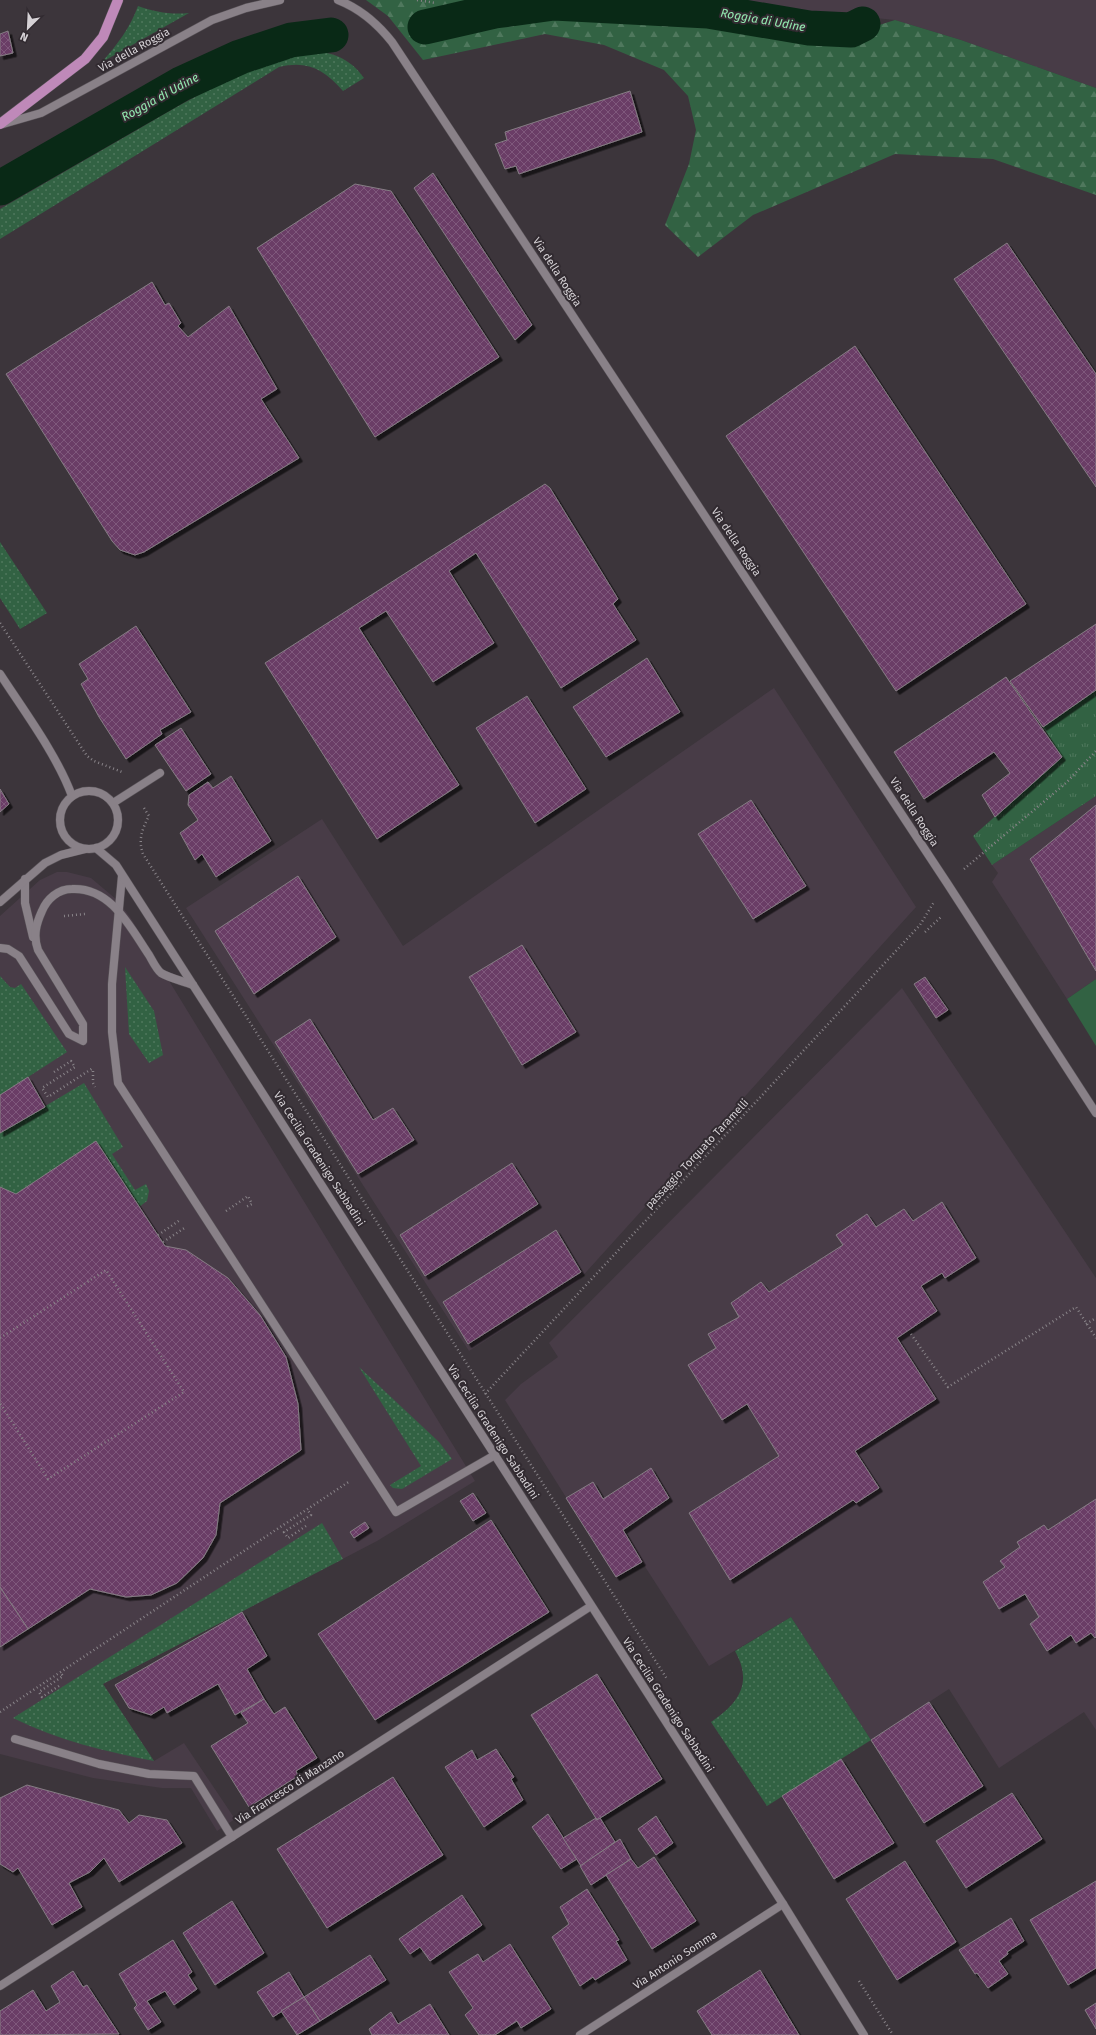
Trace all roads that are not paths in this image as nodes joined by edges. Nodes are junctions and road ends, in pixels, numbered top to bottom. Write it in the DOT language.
graph roads {
  1 [pos="118,0"];
  2 [pos="280,0"];
  3 [pos="338,0"];
  4 [pos="0,124"];
  5 [pos="0,674"];
  6 [pos="160,773"];
  7 [pos="72,796"];
  8 [pos="113,803"];
  9 [pos="96,848"];
  10 [pos="85,849"];
  11 [pos="122,876"];
  12 [pos="25,879"];
  13 [pos="0,902"];
  14 [pos="120,912"];
  15 [pos="35,941"];
  16 [pos="0,948"];
  17 [pos="193,985"];
  18 [pos="1096,1113"];
  19 [pos="495,1455"];
  20 [pos="592,1606"];
  21 [pos="15,1739"];
  22 [pos="232,1837"];
  23 [pos="782,1904"];
  24 [pos="0,1986"];
  25 [pos="580,2035"];
  26 [pos="864,2035"];
  1 -- 4 [label="main road"];
  2 -- 4 [label="street, Via della Roggia"];
  3 -- 18 [label="street, Via della Roggia"];
  5 -- 7 [label="street"];
  6 -- 8 [label="street"];
  7 -- 8 [label="street"];
  7 -- 10 [label="street"];
  8 -- 9 [label="street"];
  9 -- 10 [label="street"];
  9 -- 11 [label="street, Via Cecilia Gradenigo Sabbadini"];
  10 -- 12 [label="street"];
  11 -- 14 [label="street"];
  11 -- 17 [label="street, Via Cecilia Gradenigo Sabbadini"];
  12 -- 13 [label="street"];
  12 -- 15 [label="street"];
  14 -- 15 [label="street"];
  14 -- 17 [label="street"];
  14 -- 19 [label="street"];
  15 -- 16 [label="street"];
  17 -- 19 [label="street, Via Cecilia Gradenigo Sabbadini"];
  19 -- 20 [label="street, Via Cecilia Gradenigo Sabbadini"];
  20 -- 22 [label="street, Via Francesco di Manzano"];
  20 -- 23 [label="street, Via Cecilia Gradenigo Sabbadini"];
  21 -- 22 [label="street"];
  22 -- 24 [label="street, Via Francesco di Manzano"];
  23 -- 25 [label="street, Via Antonio Somma"];
  23 -- 26 [label="street, Via Cecilia Gradenigo Sabbadini"];
}
